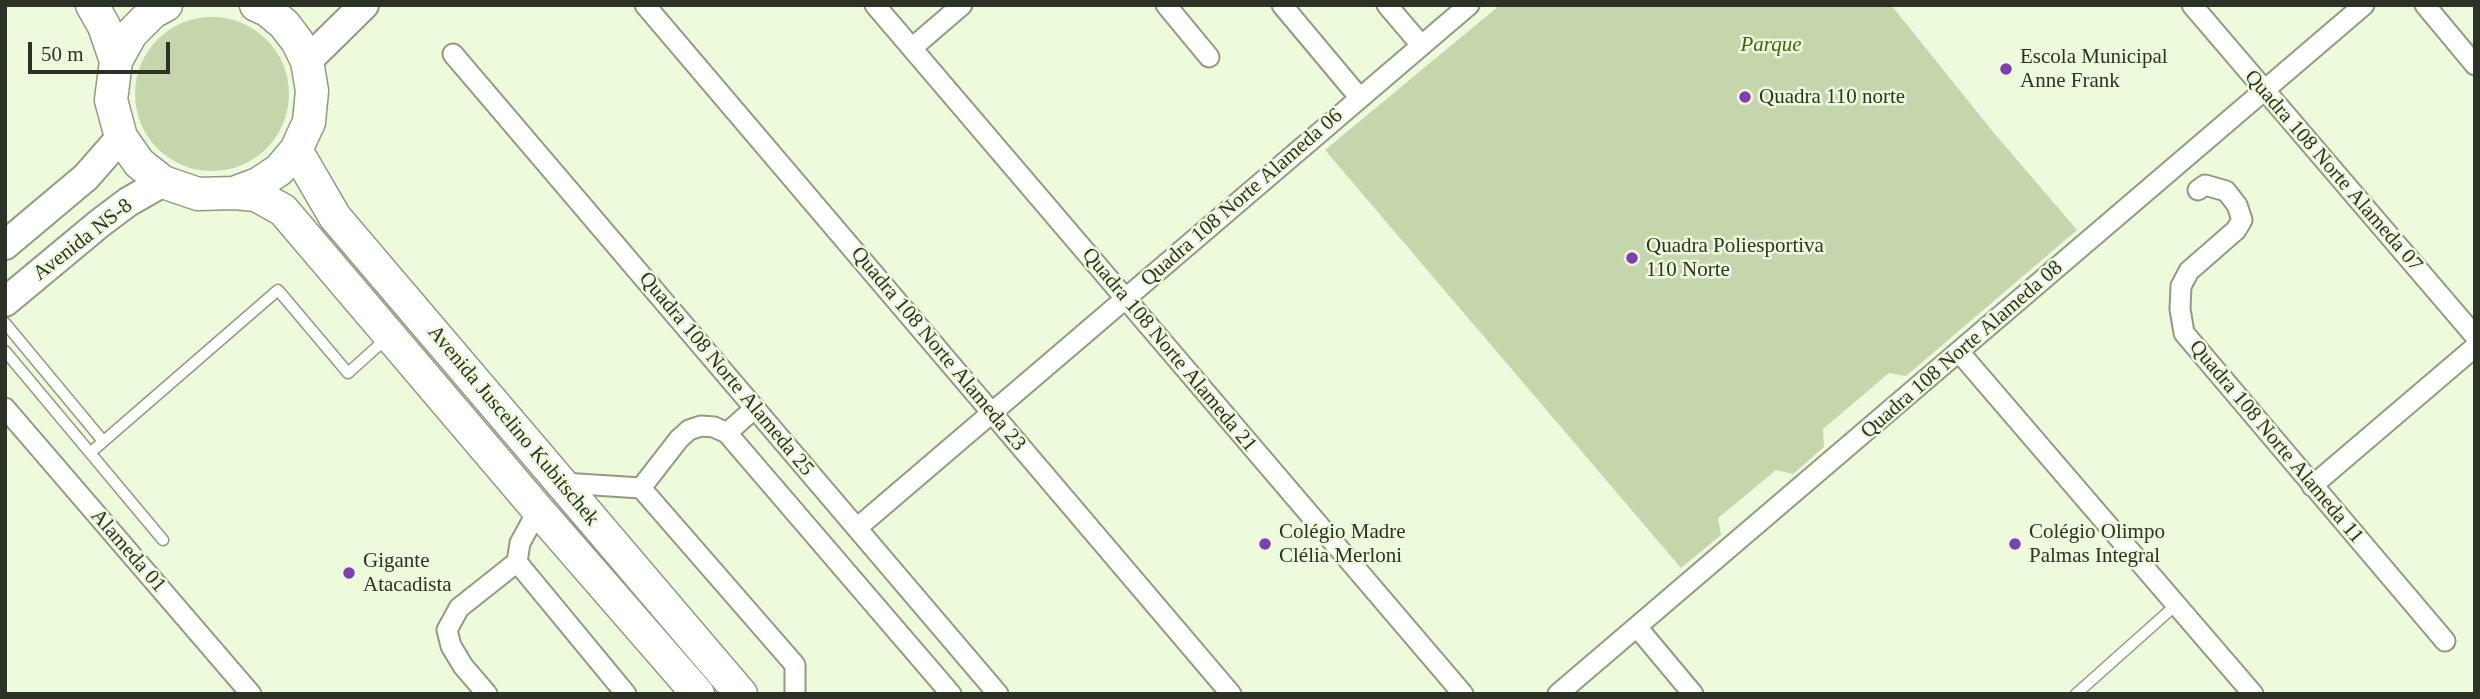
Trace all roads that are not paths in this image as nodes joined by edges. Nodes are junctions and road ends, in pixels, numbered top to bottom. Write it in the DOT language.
graph roads {
  1 [pos="92,5"];
  2 [pos="166,5"];
  3 [pos="364,5"];
  4 [pos="645,5"];
  5 [pos="875,5"];
  6 [pos="962,5"];
  7 [pos="1166,5"];
  8 [pos="1282,5"];
  9 [pos="1387,5"];
  10 [pos="1469,5"];
  11 [pos="2192,5"];
  12 [pos="2364,5"];
  13 [pos="2425,5"];
  14 [pos="266,7"];
  15 [pos="1421,45"];
  16 [pos="912,48"];
  17 [pos="453,54"];
  18 [pos="1209,57"];
  19 [pos="117,61"];
  20 [pos="307,61"];
  21 [pos="2475,65"];
  22 [pos="2264,90"];
  23 [pos="1359,97"];
  24 [pos="121,137"];
  25 [pos="296,150"];
  26 [pos="163,182"];
  27 [pos="2198,190"];
  28 [pos="234,193"];
  29 [pos="5,245"];
  30 [pos="1125,299"];
  31 [pos="5,302"];
  32 [pos="5,323"];
  33 [pos="390,335"];
  34 [pos="2475,336"];
  35 [pos="2475,347"];
  36 [pos="5,351"];
  37 [pos="1960,353"];
  38 [pos="5,408"];
  39 [pos="755,408"];
  40 [pos="992,412"];
  41 [pos="726,433"];
  42 [pos="103,441"];
  43 [pos="90,453"];
  44 [pos="563,484"];
  45 [pos="2312,486"];
  46 [pos="641,488"];
  47 [pos="538,510"];
  48 [pos="858,528"];
  49 [pos="163,540"];
  50 [pos="517,562"];
  51 [pos="2177,603"];
  52 [pos="1637,627"];
  53 [pos="2445,641"];
  54 [pos="251,694"];
  55 [pos="487,694"];
  56 [pos="626,694"];
  57 [pos="698,694"];
  58 [pos="741,694"];
  59 [pos="795,694"];
  60 [pos="951,694"];
  61 [pos="998,694"];
  62 [pos="1231,694"];
  63 [pos="1463,694"];
  64 [pos="1558,694"];
  65 [pos="1693,694"];
  66 [pos="2076,694"];
  67 [pos="2253,694"];
  1 -- 19 [label="main road"];
  2 -- 19 [label="main road"];
  3 -- 20 [label="street"];
  4 -- 40 [label="street, Quadra 108 Norte Alameda 23"];
  5 -- 16 [label="street, Quadra 108 Norte Alameda 21"];
  6 -- 16 [label="street"];
  7 -- 18 [label="street"];
  8 -- 23 [label="street"];
  9 -- 15 [label="street"];
  10 -- 15 [label="street, Quadra 108 Norte Alameda 06"];
  11 -- 22 [label="street, Quadra 108 Norte Alameda 07"];
  12 -- 22 [label="street, Quadra 108 Norte Alameda 08"];
  13 -- 21 [label="street"];
  14 -- 20 [label="main road"];
  15 -- 23 [label="street, Quadra 108 Norte Alameda 06"];
  16 -- 30 [label="street, Quadra 108 Norte Alameda 21"];
  17 -- 39 [label="street, Quadra 108 Norte Alameda 25"];
  19 -- 24 [label="main road"];
  20 -- 25 [label="main road"];
  22 -- 34 [label="street, Quadra 108 Norte Alameda 07"];
  22 -- 37 [label="street, Quadra 108 Norte Alameda 08"];
  23 -- 30 [label="street, Quadra 108 Norte Alameda 06"];
  24 -- 26 [label="main road"];
  24 -- 29 [label="street, Avenida NS-8"];
  25 -- 28 [label="main road"];
  25 -- 44 [label="main road, Avenida Juscelino Kubitschek"];
  26 -- 28 [label="main road"];
  26 -- 31 [label="street, Avenida NS-8"];
  27 -- 45 [label="street, Quadra 108 Norte Alameda 11"];
  28 -- 33 [label="main road, Avenida Juscelino Kubitschek"];
  30 -- 40 [label="street, Quadra 108 Norte Alameda 06"];
  30 -- 63 [label="street, Quadra 108 Norte Alameda 21"];
  32 -- 42 [label="lane"];
  33 -- 42 [label="lane"];
  33 -- 47 [label="main road, Avenida Juscelino Kubitschek"];
  35 -- 45 [label="street"];
  36 -- 43 [label="lane"];
  37 -- 51 [label="street"];
  37 -- 52 [label="street, Quadra 108 Norte Alameda 08"];
  38 -- 54 [label="street, Alameda 01"];
  39 -- 41 [label="street"];
  39 -- 48 [label="street, Quadra 108 Norte Alameda 25"];
  40 -- 48 [label="street, Quadra 108 Norte Alameda 06"];
  40 -- 62 [label="street, Quadra 108 Norte Alameda 23"];
  41 -- 46 [label="street"];
  41 -- 60 [label="street"];
  42 -- 43 [label="lane"];
  43 -- 49 [label="lane"];
  44 -- 46 [label="street"];
  44 -- 58 [label="main road, Avenida Juscelino Kubitschek"];
  45 -- 53 [label="street, Quadra 108 Norte Alameda 11"];
  46 -- 59 [label="street"];
  47 -- 50 [label="street"];
  47 -- 57 [label="main road, Avenida Juscelino Kubitschek"];
  48 -- 61 [label="street, Quadra 108 Norte Alameda 25"];
  50 -- 55 [label="street"];
  50 -- 56 [label="street"];
  51 -- 66 [label="lane"];
  51 -- 67 [label="street"];
  52 -- 64 [label="street, Quadra 108 Norte Alameda 08"];
  52 -- 65 [label="street"];
}
